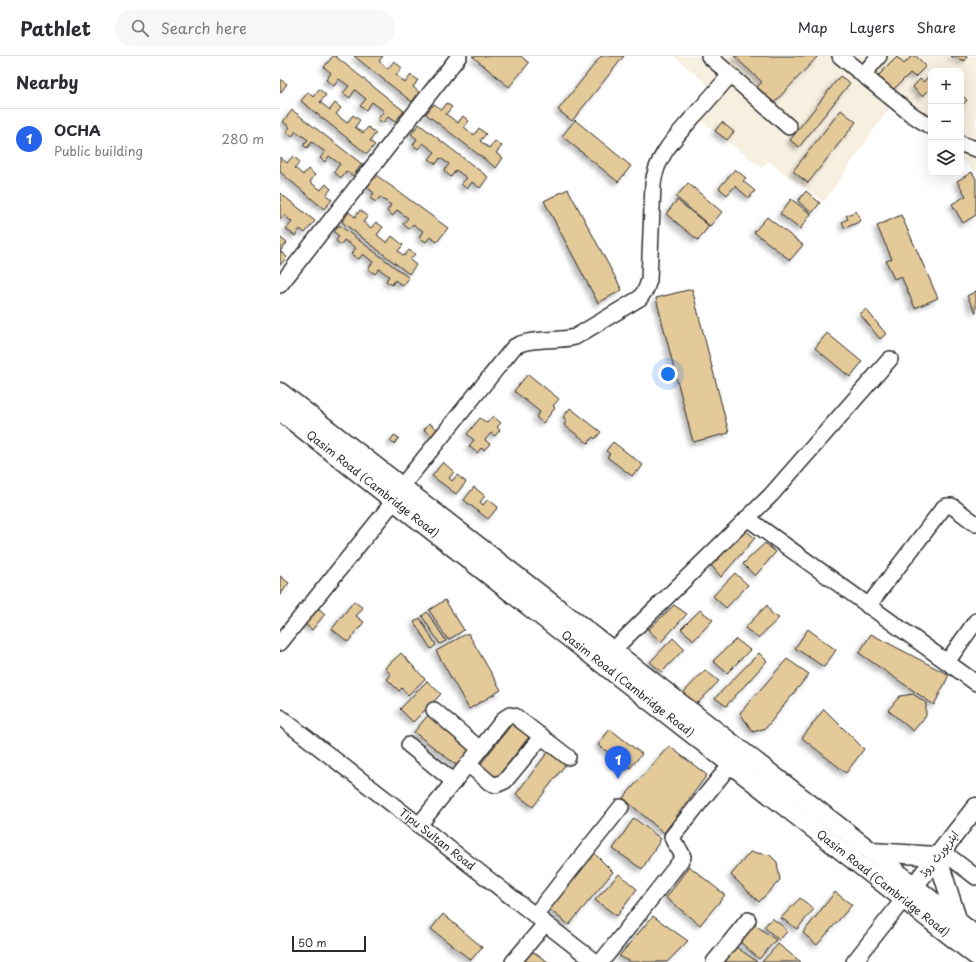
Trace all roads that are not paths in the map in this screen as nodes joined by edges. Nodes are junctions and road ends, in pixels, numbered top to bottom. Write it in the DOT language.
graph roads {
  1 [pos="459,56"];
  2 [pos="709,56"];
  3 [pos="840,56"];
  4 [pos="879,56"];
  5 [pos="730,75"];
  6 [pos="863,75"];
  7 [pos="928,125"];
  8 [pos="789,127"];
  9 [pos="964,145"];
  10 [pos="976,149"];
  11 [pos="280,285"];
  12 [pos="890,359"];
  13 [pos="280,392"];
  14 [pos="280,411"];
  15 [pos="397,494"];
  16 [pos="747,518"];
  17 [pos="976,524"];
  18 [pos="868,606"];
  19 [pos="976,621"];
  20 [pos="280,643"];
  21 [pos="612,651"];
  22 [pos="947,662"];
  23 [pos="976,683"];
  24 [pos="434,710"];
  25 [pos="280,717"];
  26 [pos="542,736"];
  27 [pos="409,745"];
  28 [pos="480,749"];
  29 [pos="568,757"];
  30 [pos="468,764"];
  31 [pos="730,765"];
  32 [pos="454,782"];
  33 [pos="621,807"];
  34 [pos="976,807"];
  35 [pos="419,825"];
  36 [pos="872,852"];
  37 [pos="939,853"];
  38 [pos="976,877"];
  39 [pos="914,886"];
  40 [pos="902,900"];
  41 [pos="540,919"];
  42 [pos="748,920"];
  43 [pos="958,922"];
  44 [pos="976,936"];
  45 [pos="976,956"];
  46 [pos="513,962"];
  47 [pos="595,962"];
  48 [pos="601,962"];
  49 [pos="714,962"];
  50 [pos="854,962"];
  1 -- 11 [label="street"];
  2 -- 5 [label="street"];
  3 -- 6 [label="street"];
  4 -- 6 [label="street"];
  5 -- 8 [label="street"];
  5 -- 15 [label="street"];
  6 -- 7 [label="street"];
  9 -- 10 [label="street"];
  12 -- 16 [label="street"];
  13 -- 15 [label="main road, Qasim Road (Cambridge Road)"];
  14 -- 15 [label="main road, Qasim Road (Cambridge Road)"];
  15 -- 20 [label="street"];
  15 -- 21 [label="main road, Qasim Road (Cambridge Road)"];
  15 -- 31 [label="main road, Qasim Road (Cambridge Road)"];
  16 -- 18 [label="street"];
  16 -- 21 [label="street"];
  17 -- 18 [label="street"];
  18 -- 22 [label="street"];
  19 -- 22 [label="street"];
  21 -- 36 [label="main road, Qasim Road (Cambridge Road)"];
  22 -- 23 [label="street"];
  24 -- 28 [label="street"];
  25 -- 35 [label="street, Tipu Sultan Road"];
  26 -- 28 [label="street"];
  26 -- 29 [label="street"];
  26 -- 30 [label="street"];
  27 -- 32 [label="street"];
  28 -- 30 [label="street"];
  30 -- 32 [label="street"];
  31 -- 40 [label="main road, Qasim Road (Cambridge Road)"];
  31 -- 48 [label="street"];
  32 -- 35 [label="street"];
  33 -- 41 [label="street"];
  34 -- 37 [label="main road, ایئرپورٹ روڈ"];
  35 -- 41 [label="street, Tipu Sultan Road"];
  36 -- 37 [label="main road"];
  36 -- 39 [label="main road, Qasim Road (Cambridge Road)"];
  37 -- 38 [label="street"];
  37 -- 39 [label="main road, ایئرپورٹ روڈ"];
  37 -- 43 [label="main road"];
  39 -- 40 [label="main road, ایئرپورٹ روڈ"];
  39 -- 43 [label="main road, Qasim Road (Cambridge Road)"];
  40 -- 45 [label="main road, Qasim Road (Cambridge Road)"];
  40 -- 50 [label="street"];
  41 -- 46 [label="street"];
  41 -- 47 [label="street, Tipu Sultan Road"];
  42 -- 49 [label="street"];
  43 -- 44 [label="main road, Qasim Road (Cambridge Road)"];
}
